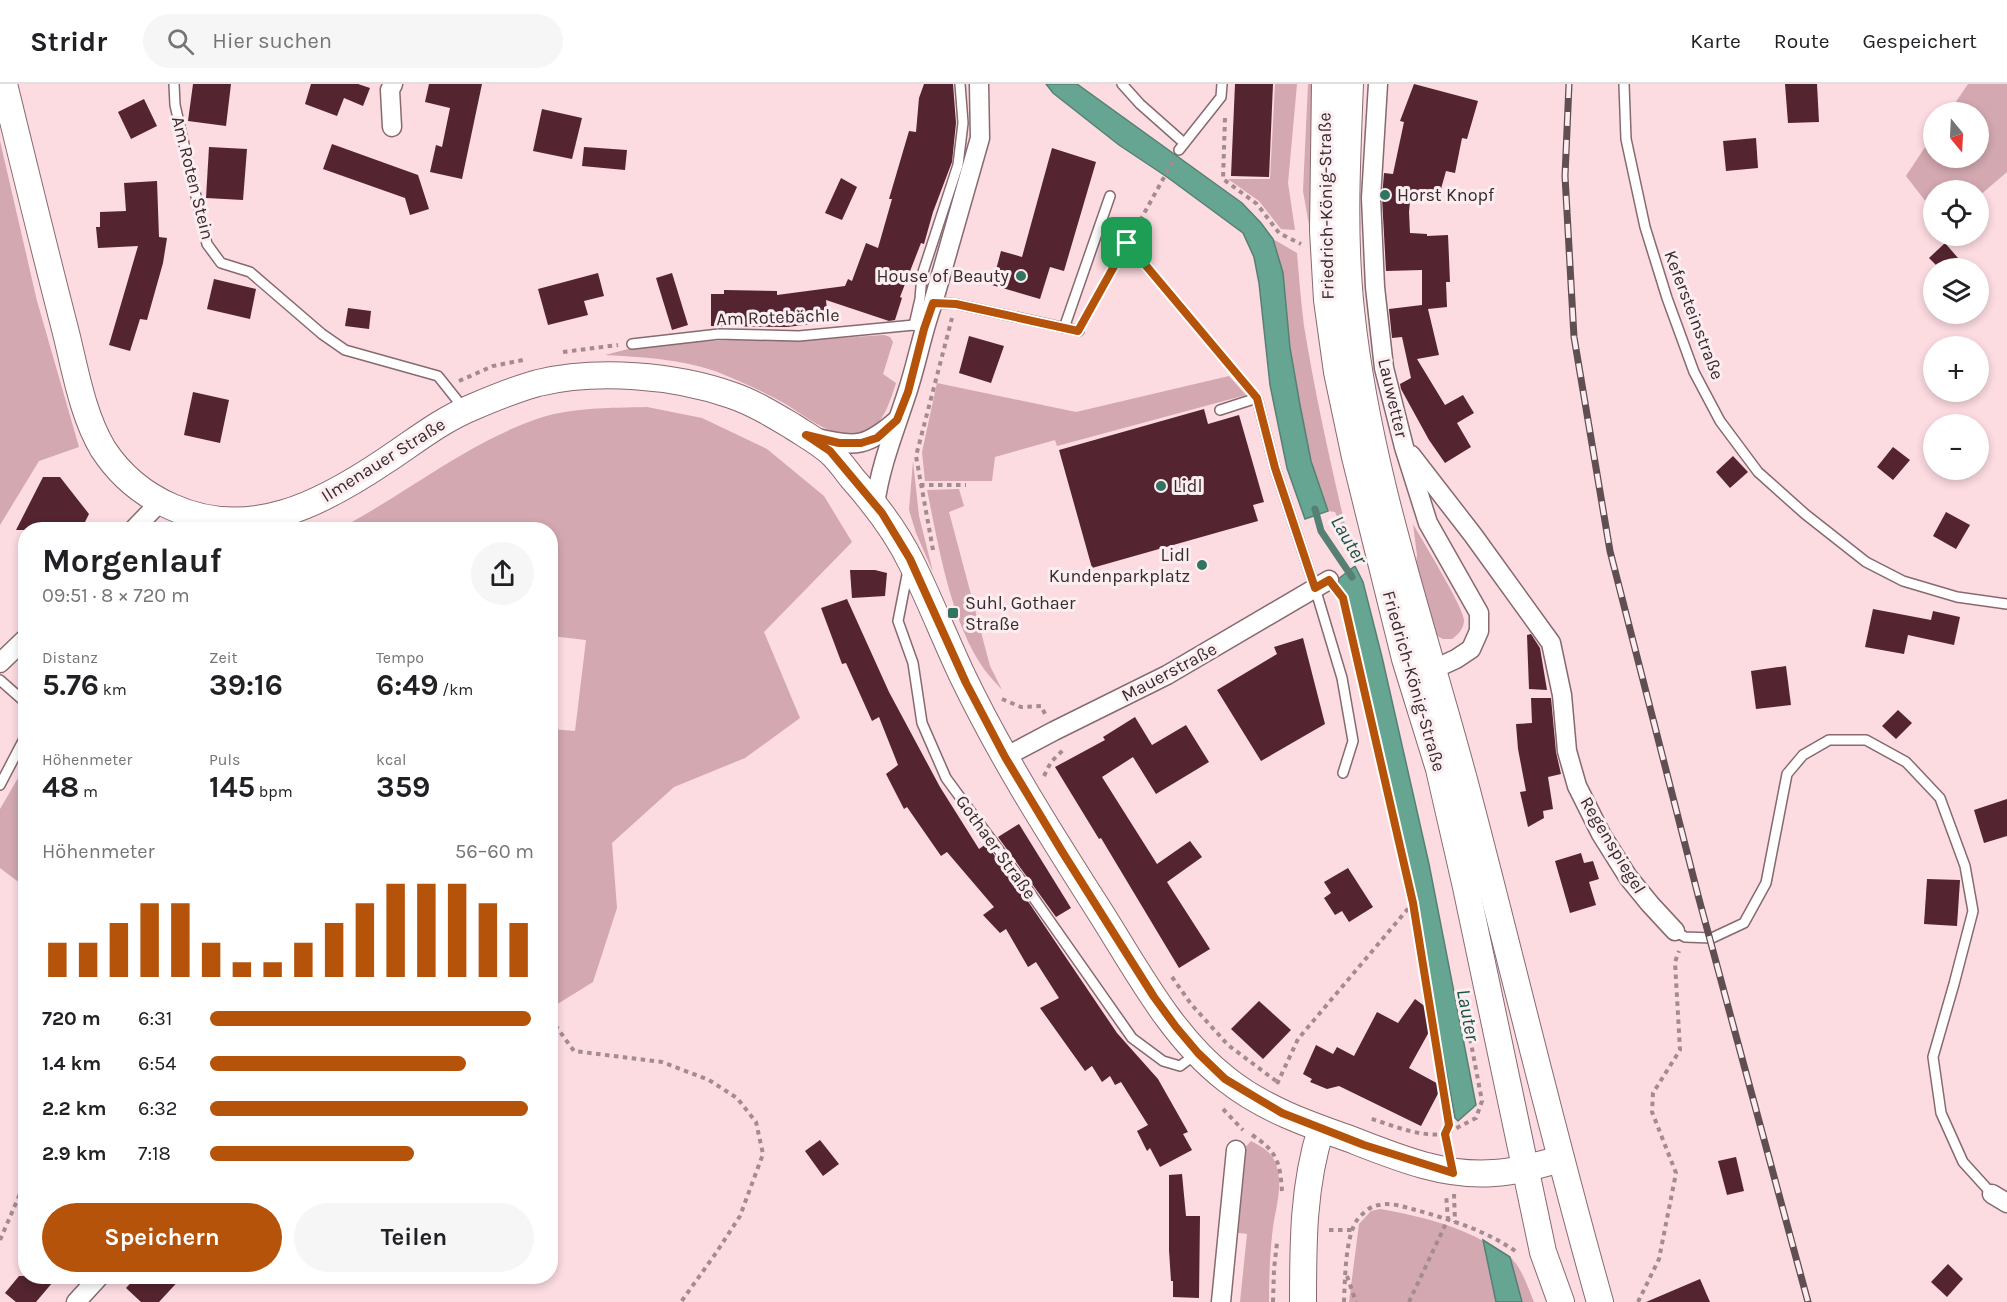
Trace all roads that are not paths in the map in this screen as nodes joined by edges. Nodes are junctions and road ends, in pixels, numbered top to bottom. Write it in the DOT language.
graph roads {
  1 [pos="4,84"];
  2 [pos="174,84"];
  3 [pos="393,84"];
  4 [pos="960,84"];
  5 [pos="979,84"];
  6 [pos="1122,84"];
  7 [pos="1222,84"];
  8 [pos="1325,84"];
  9 [pos="1350,84"];
  10 [pos="1378,84"];
  11 [pos="1624,84"];
  12 [pos="392,127"];
  13 [pos="1110,196"];
  14 [pos="935,297"];
  15 [pos="919,327"];
  16 [pos="1064,328"];
  17 [pos="1078,331"];
  18 [pos="632,344"];
  19 [pos="465,410"];
  20 [pos="1220,410"];
  21 [pos="897,420"];
  22 [pos="806,435"];
  23 [pos="1404,447"];
  24 [pos="160,502"];
  25 [pos="875,505"];
  26 [pos="141,522"];
  27 [pos="910,559"];
  28 [pos="1322,584"];
  29 [pos="2007,604"];
  30 [pos="18,646"];
  31 [pos="0,663"];
  32 [pos="1432,670"];
  33 [pos="0,680"];
  34 [pos="18,696"];
  35 [pos="18,750"];
  36 [pos="1005,757"];
  37 [pos="1343,772"];
  38 [pos="0,785"];
  39 [pos="1680,934"];
  40 [pos="1198,1053"];
  41 [pos="1321,1129"];
  42 [pos="1236,1150"];
  43 [pos="1561,1159"];
  44 [pos="1525,1169"];
  45 [pos="2000,1198"];
  46 [pos="93,1284"];
  47 [pos="76,1302"];
  48 [pos="1221,1302"];
  49 [pos="1303,1302"];
  50 [pos="1561,1302"];
  51 [pos="1600,1302"];
  1 -- 24 [label="main road, Ilmenauer Straße"];
  2 -- 19 [label="lane, Am Roten Stein"];
  3 -- 12 [label="street"];
  4 -- 15 [label="lane"];
  5 -- 14 [label="street"];
  6 -- 7 [label="lane"];
  8 -- 44 [label="main road, Friedrich-König-Straße"];
  9 -- 32 [label="main road, Friedrich-König-Straße"];
  10 -- 23 [label="street, Lauwetter"];
  11 -- 29 [label="lane, Kefersteinstraße"];
  13 -- 16 [label="lane"];
  14 -- 15 [label="street"];
  14 -- 16 [label="lane"];
  15 -- 18 [label="lane, Am Rotebächle"];
  15 -- 21 [label="street"];
  16 -- 17 [label="lane"];
  19 -- 22 [label="main road, Ilmenauer Straße"];
  19 -- 24 [label="main road, Ilmenauer Straße"];
  20 -- 28 [label="lane"];
  21 -- 22 [label="street"];
  21 -- 25 [label="street"];
  22 -- 25 [label="main road, Ilmenauer Straße"];
  23 -- 32 [label="street, Lauwetter"];
  23 -- 39 [label="street, Regenspiegel"];
  24 -- 26 [label="street"];
  25 -- 27 [label="main road"];
  27 -- 36 [label="main road"];
  27 -- 40 [label="lane, Gothaer Straße"];
  28 -- 36 [label="street, Mauerstraße"];
  28 -- 37 [label="lane"];
  30 -- 31 [label="street"];
  32 -- 43 [label="main road, Friedrich-König-Straße"];
  33 -- 34 [label="lane"];
  35 -- 38 [label="lane"];
  36 -- 40 [label="main road"];
  39 -- 45 [label="lane"];
  40 -- 41 [label="main road"];
  41 -- 44 [label="main road"];
  41 -- 49 [label="main road"];
  42 -- 48 [label="street"];
  43 -- 44 [label="main road"];
  43 -- 51 [label="main road"];
  44 -- 50 [label="main road"];
  46 -- 47 [label="street"];
}
